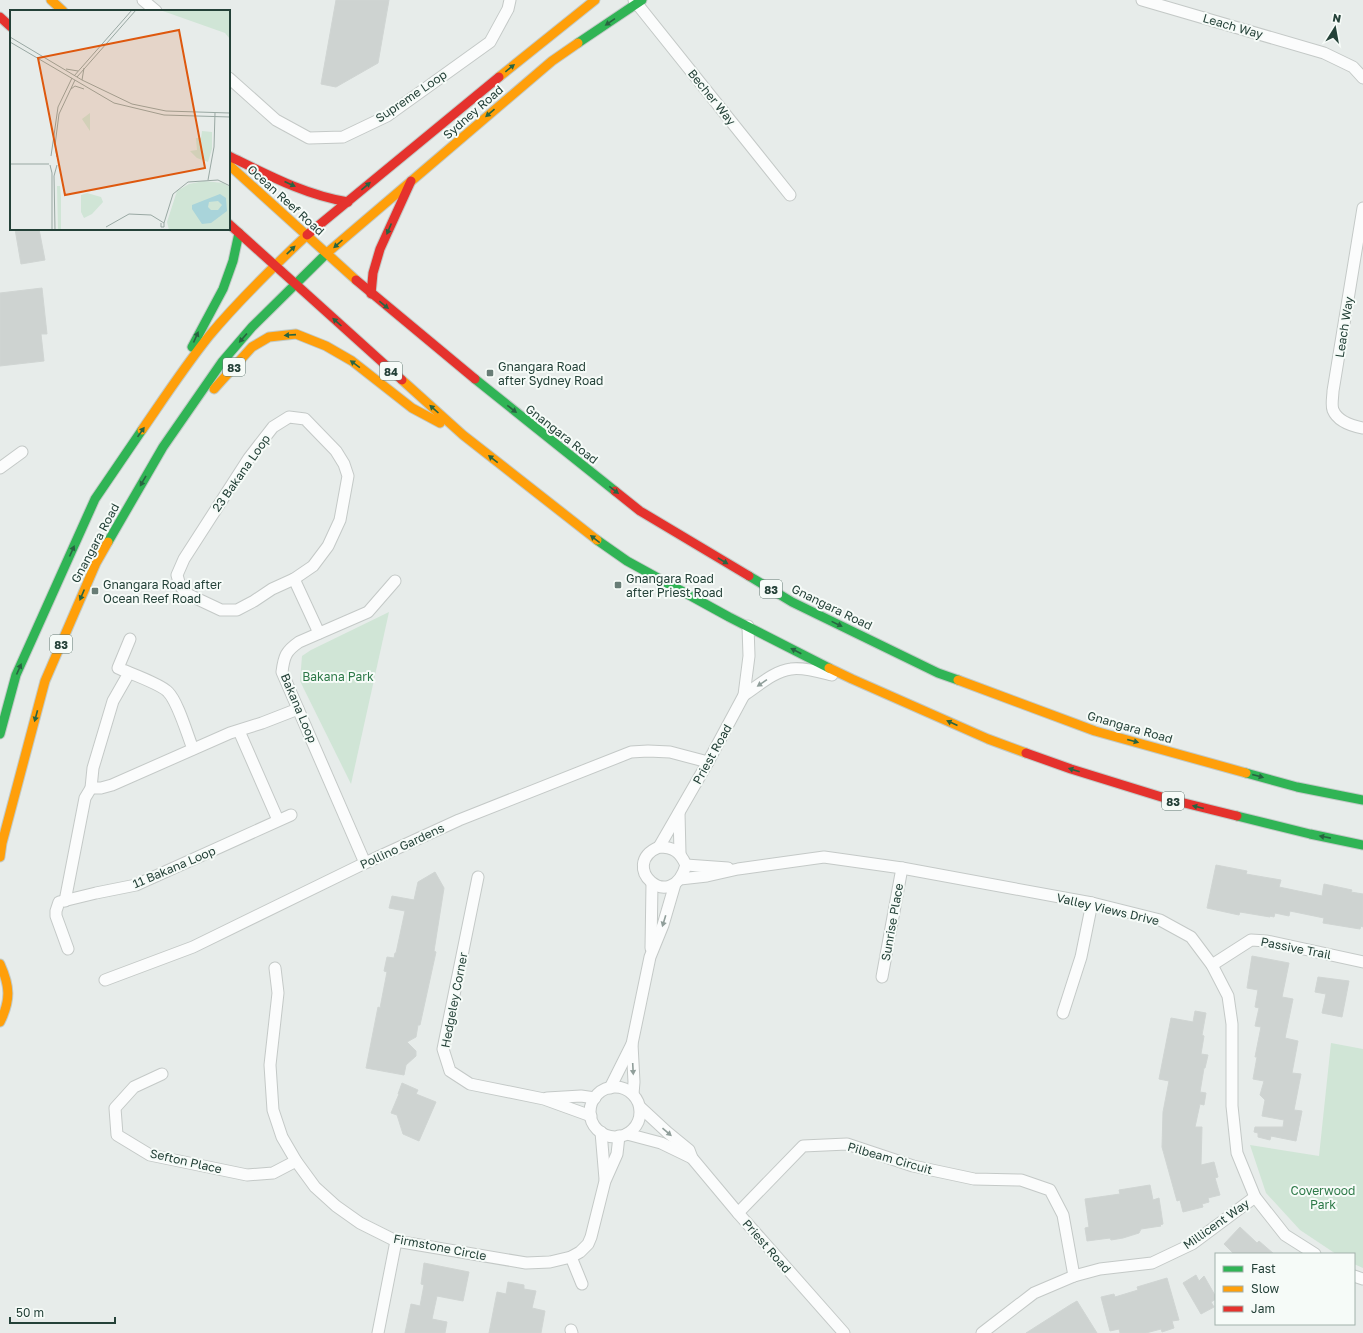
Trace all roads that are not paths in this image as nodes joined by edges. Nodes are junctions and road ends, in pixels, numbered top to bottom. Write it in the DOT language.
graph roads {
  1 [pos="51,0"];
  2 [pos="144,0"];
  3 [pos="510,0"];
  4 [pos="596,0"];
  5 [pos="1142,0"];
  6 [pos="638,1"];
  7 [pos="62,10"];
  8 [pos="155,10"];
  9 [pos="0,17"];
  10 [pos="10,26"];
  11 [pos="1363,78"];
  12 [pos="230,79"];
  13 [pos="230,156"];
  14 [pos="230,166"];
  15 [pos="411,181"];
  16 [pos="790,195"];
  17 [pos="348,202"];
  18 [pos="1363,208"];
  19 [pos="230,225"];
  20 [pos="239,233"];
  21 [pos="307,235"];
  22 [pos="327,254"];
  23 [pos="274,265"];
  24 [pos="296,284"];
  25 [pos="371,294"];
  26 [pos="180,372"];
  27 [pos="1363,428"];
  28 [pos="463,435"];
  29 [pos="163,447"];
  30 [pos="22,452"];
  31 [pos="0,468"];
  32 [pos="294,579"];
  33 [pos="395,581"];
  34 [pos="748,626"];
  35 [pos="319,633"];
  36 [pos="130,639"];
  37 [pos="129,673"];
  38 [pos="852,679"];
  39 [pos="744,695"];
  40 [pos="298,708"];
  41 [pos="239,731"];
  42 [pos="0,734"];
  43 [pos="193,749"];
  44 [pos="708,762"];
  45 [pos="91,788"];
  46 [pos="1363,800"];
  47 [pos="679,812"];
  48 [pos="291,815"];
  49 [pos="278,820"];
  50 [pos="1363,845"];
  51 [pos="660,847"];
  52 [pos="680,854"];
  53 [pos="0,857"];
  54 [pos="365,863"];
  55 [pos="686,865"];
  56 [pos="902,868"];
  57 [pos="738,869"];
  58 [pos="478,877"];
  59 [pos="678,882"];
  60 [pos="652,884"];
  61 [pos="65,901"];
  62 [pos="1092,903"];
  63 [pos="68,949"];
  64 [pos="650,957"];
  65 [pos="1363,962"];
  66 [pos="0,964"];
  67 [pos="1212,965"];
  68 [pos="275,968"];
  69 [pos="882,977"];
  70 [pos="105,980"];
  71 [pos="1063,1012"];
  72 [pos="0,1022"];
  73 [pos="632,1044"];
  74 [pos="162,1074"];
  75 [pos="610,1088"];
  76 [pos="633,1094"];
  77 [pos="594,1098"];
  78 [pos="544,1099"];
  79 [pos="640,1107"];
  80 [pos="591,1116"];
  81 [pos="601,1132"];
  82 [pos="623,1135"];
  83 [pos="692,1158"];
  84 [pos="296,1161"];
  85 [pos="605,1182"];
  86 [pos="1254,1197"];
  87 [pos="738,1213"];
  88 [pos="396,1241"];
  89 [pos="1313,1253"];
  90 [pos="571,1257"];
  91 [pos="1074,1276"];
  92 [pos="582,1284"];
  93 [pos="378,1333"];
  94 [pos="844,1333"];
  95 [pos="982,1333"];
  1 -- 7 [label="main road"];
  2 -- 8 [label="street"];
  3 -- 12 [label="street, Supreme Loop"];
  17 -- 4 [label="main road, Sydney Road, one-way"];
  5 -- 11 [label="street, Leach Way"];
  6 -- 15 [label="main road, Sydney Road, one-way"];
  6 -- 16 [label="street, Becher Way"];
  9 -- 10 [label="main road"];
  13 -- 17 [label="main road, one-way"];
  14 -- 21 [label="main road, Ocean Reef Road"];
  15 -- 22 [label="main road, Sydney Road, one-way"];
  15 -- 25 [label="main road, one-way"];
  17 -- 21 [label="main road, Sydney Road"];
  18 -- 27 [label="street, Leach Way"];
  19 -- 20 [label="main road, 84"];
  20 -- 23 [label="main road, 84"];
  26 -- 20 [label="main road, one-way"];
  21 -- 22 [label="main road, Ocean Reef Road / 83"];
  23 -- 21 [label="main road, Gnangara Road / 83, one-way"];
  22 -- 24 [label="main road, Gnangara Road"];
  22 -- 25 [label="main road, Gnangara Road / 83"];
  23 -- 24 [label="main road, 84"];
  23 -- 26 [label="main road, Gnangara Road / 83"];
  28 -- 24 [label="main road, 84, one-way"];
  24 -- 29 [label="main road, Gnangara Road / 83, one-way"];
  25 -- 46 [label="main road, Gnangara Road / 83, one-way"];
  42 -- 26 [label="main road, Gnangara Road / 83, one-way"];
  28 -- 29 [label="main road, 83, one-way"];
  34 -- 28 [label="main road, 83, one-way"];
  29 -- 53 [label="main road, Gnangara Road / 83, one-way"];
  30 -- 31 [label="street"];
  32 -- 32 [label="street, 23 Bakana Loop"];
  32 -- 35 [label="street"];
  33 -- 35 [label="street, Bakana Loop"];
  38 -- 34 [label="main road, 83, one-way"];
  34 -- 39 [label="street, Priest Road"];
  35 -- 40 [label="street, Bakana Loop"];
  36 -- 37 [label="street"];
  37 -- 43 [label="street"];
  37 -- 45 [label="street"];
  38 -- 39 [label="street, Priest Road, one-way"];
  50 -- 38 [label="main road, 83, one-way"];
  39 -- 44 [label="street, Priest Road"];
  40 -- 41 [label="street"];
  40 -- 54 [label="street, Bakana Loop"];
  41 -- 43 [label="street"];
  41 -- 49 [label="street"];
  43 -- 45 [label="street"];
  44 -- 47 [label="street, Priest Road"];
  44 -- 54 [label="street, Pollino Gardens"];
  45 -- 61 [label="street"];
  47 -- 51 [label="street, Priest Road"];
  47 -- 52 [label="street"];
  48 -- 49 [label="street, 11 Bakana Loop"];
  49 -- 61 [label="street, 11 Bakana Loop"];
  51 -- 52 [label="street"];
  51 -- 60 [label="street"];
  52 -- 55 [label="street"];
  54 -- 70 [label="street, Pollino Gardens"];
  55 -- 57 [label="street, Valley Views Drive"];
  55 -- 59 [label="street"];
  56 -- 57 [label="street, Valley Views Drive"];
  56 -- 62 [label="street, Valley Views Drive"];
  56 -- 69 [label="street, Sunrise Place"];
  57 -- 59 [label="street, Valley Views Drive"];
  58 -- 78 [label="street, Hedgeley Corner"];
  59 -- 60 [label="street"];
  59 -- 64 [label="street, one-way"];
  60 -- 64 [label="street"];
  61 -- 63 [label="street"];
  62 -- 67 [label="street, Valley Views Drive"];
  62 -- 71 [label="street"];
  64 -- 73 [label="street"];
  65 -- 67 [label="street, Passive Trail"];
  66 -- 72 [label="main road"];
  67 -- 86 [label="street, Valley Views Drive"];
  68 -- 84 [label="street, Firmstone Circle"];
  73 -- 75 [label="street"];
  73 -- 76 [label="street, one-way"];
  74 -- 84 [label="street, Sefton Place"];
  75 -- 76 [label="street"];
  75 -- 77 [label="street"];
  76 -- 79 [label="street"];
  77 -- 78 [label="street, Hedgeley Corner"];
  77 -- 80 [label="street"];
  78 -- 80 [label="street, Hedgeley Corner"];
  79 -- 82 [label="street"];
  79 -- 83 [label="street, Priest Road, one-way"];
  80 -- 81 [label="street"];
  81 -- 82 [label="street"];
  81 -- 85 [label="street, Firmstone Circle"];
  82 -- 83 [label="street, Priest Road"];
  82 -- 85 [label="street, Firmstone Circle"];
  83 -- 87 [label="street, Priest Road"];
  84 -- 88 [label="street, Firmstone Circle"];
  85 -- 90 [label="street, Firmstone Circle"];
  86 -- 89 [label="street, Valley Views Drive"];
  86 -- 91 [label="street, Millicent Way"];
  87 -- 91 [label="street, Pilbeam Circuit"];
  87 -- 94 [label="street, Priest Road"];
  88 -- 90 [label="street, Firmstone Circle"];
  88 -- 93 [label="street"];
  90 -- 92 [label="street"];
  91 -- 95 [label="street, Millicent Way"];
}
